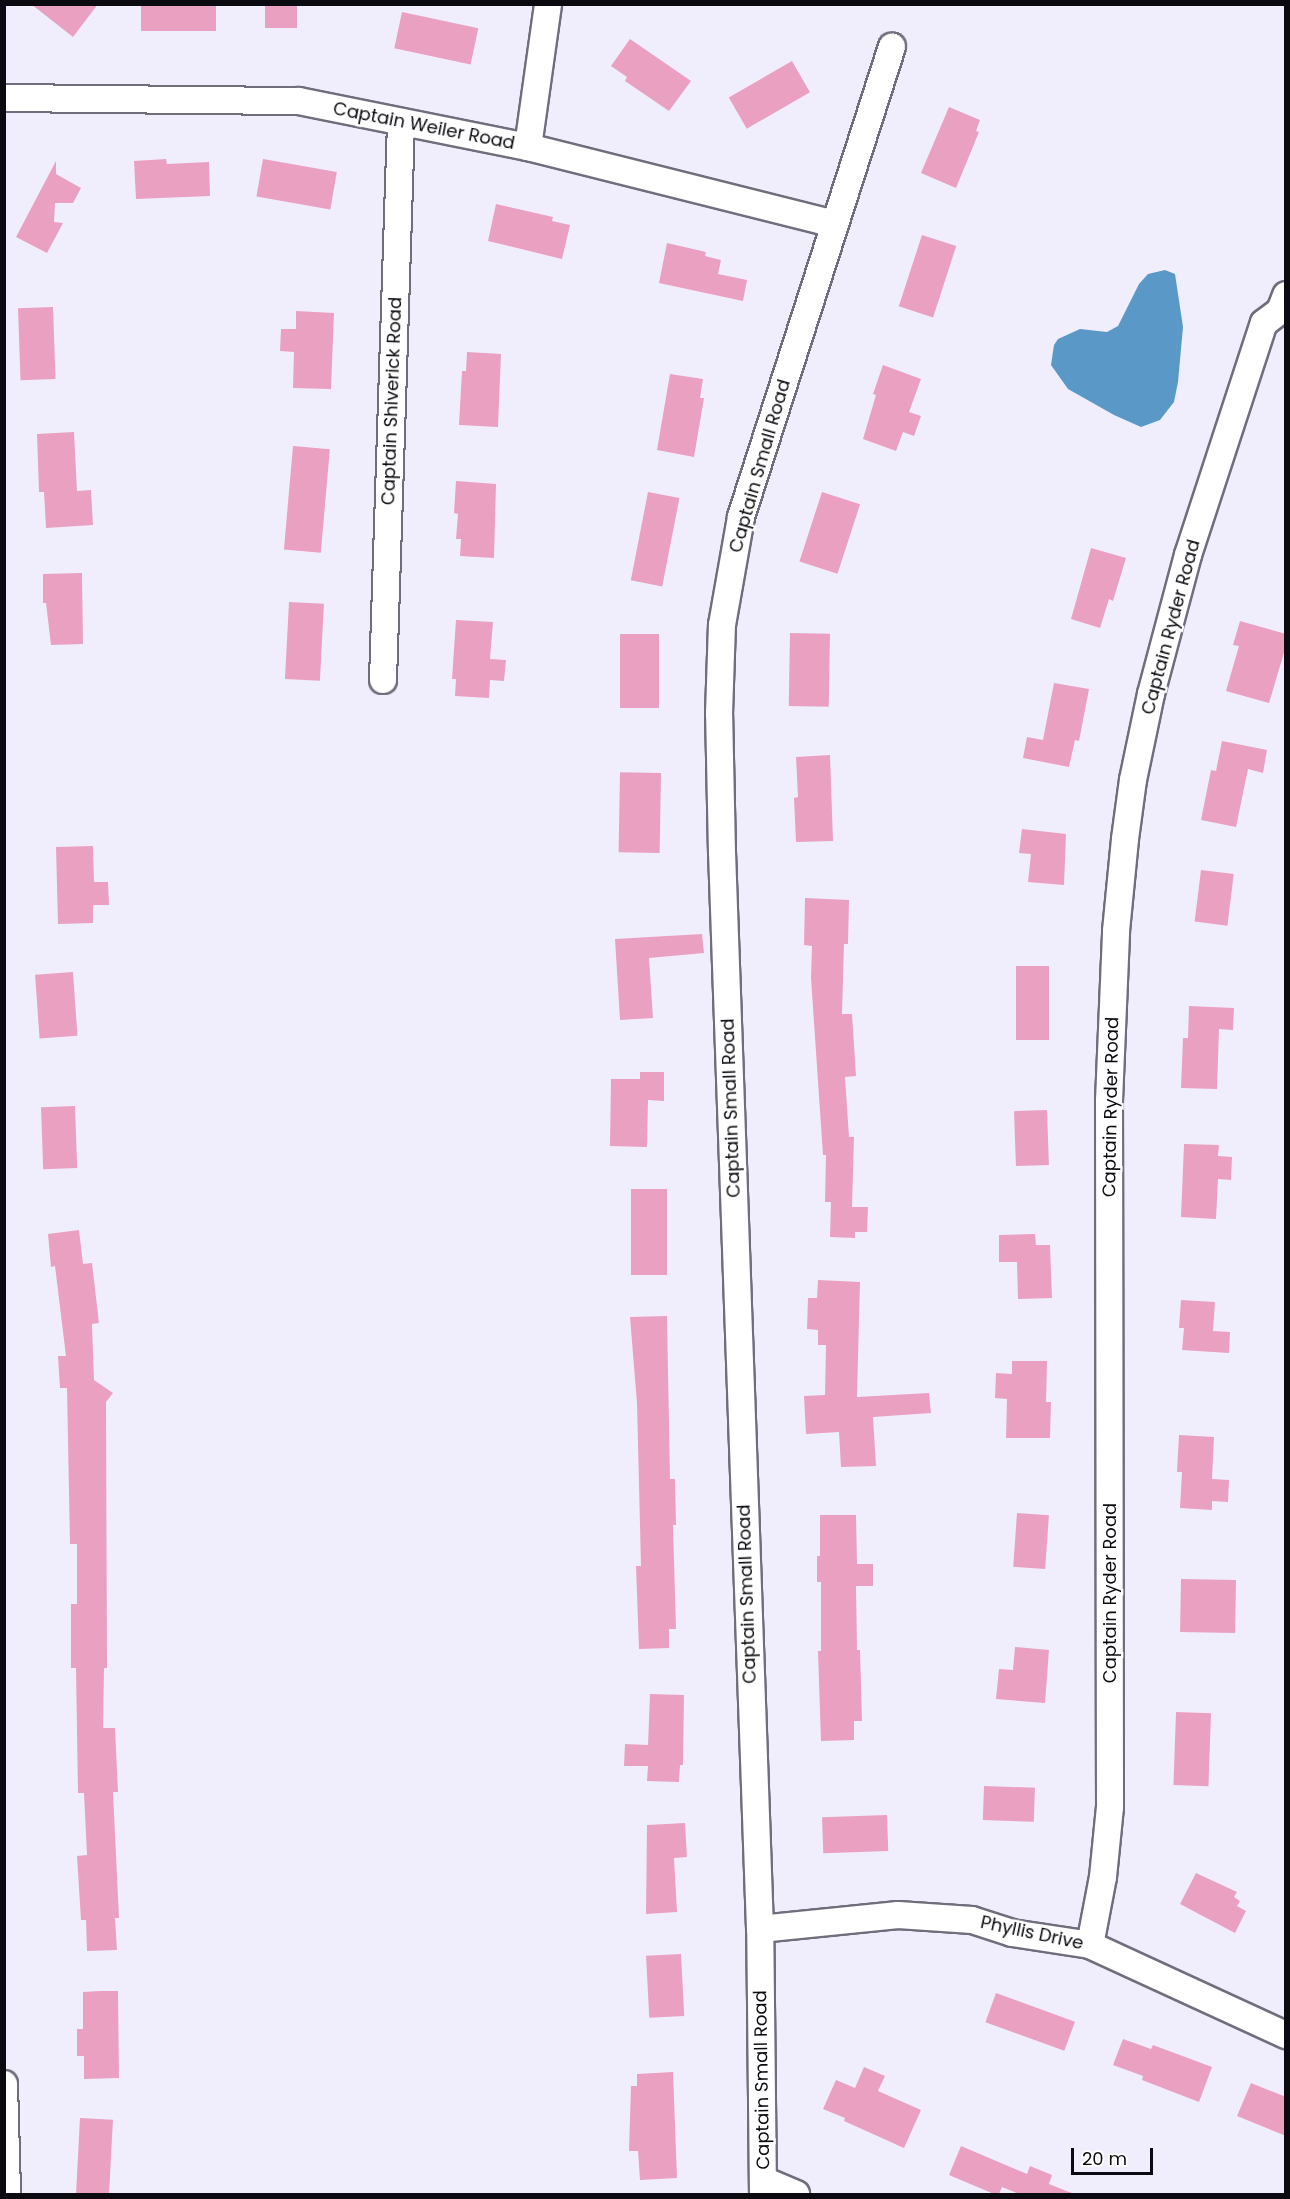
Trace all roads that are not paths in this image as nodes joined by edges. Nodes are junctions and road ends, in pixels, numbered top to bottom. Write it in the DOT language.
graph roads {
  1 [pos="548,4"];
  2 [pos="892,48"];
  3 [pos="4,98"];
  4 [pos="401,122"];
  5 [pos="528,147"];
  6 [pos="834,224"];
  7 [pos="1284,305"];
  8 [pos="383,681"];
  9 [pos="760,1929"];
  10 [pos="1090,1945"];
  11 [pos="1286,2035"];
  12 [pos="4,2084"];
  13 [pos="763,2187"];
  14 [pos="8,2194"];
  15 [pos="796,2194"];
  1 -- 5 [label="street"];
  2 -- 6 [label="street, Captain Small Road"];
  3 -- 4 [label="street, Captain Weiler Road"];
  4 -- 5 [label="street, Captain Weiler Road"];
  4 -- 8 [label="street, Captain Shiverick Road"];
  5 -- 6 [label="street, Captain Weiler Road"];
  6 -- 9 [label="street, Captain Small Road"];
  7 -- 10 [label="street, Captain Ryder Road"];
  9 -- 10 [label="street, Phyllis Drive"];
  9 -- 13 [label="street, Captain Small Road"];
  10 -- 11 [label="street, Phyllis Drive"];
  12 -- 14 [label="street"];
  13 -- 15 [label="street"];
}
